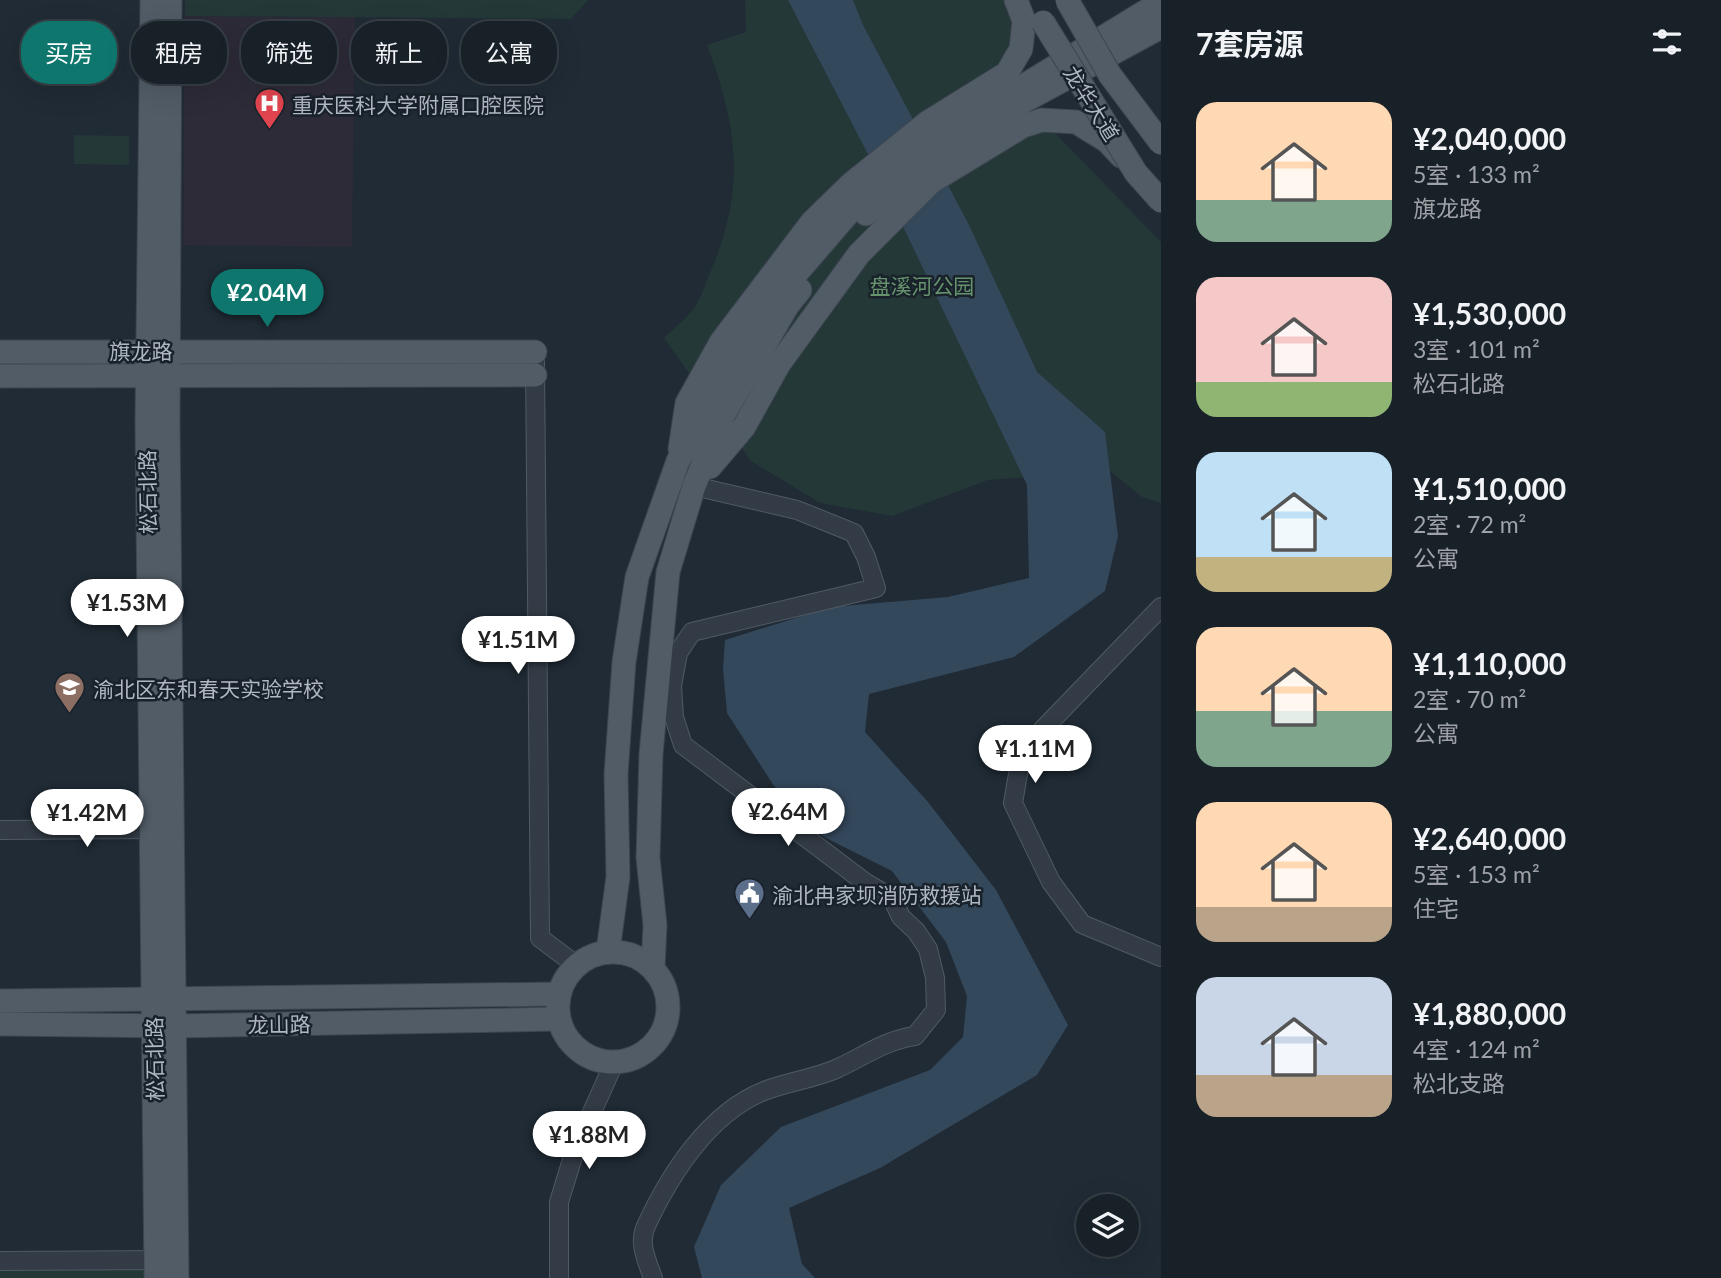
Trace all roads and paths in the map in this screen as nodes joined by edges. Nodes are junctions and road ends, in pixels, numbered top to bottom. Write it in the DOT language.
graph roads {
  1 [pos="152,0"];
  2 [pos="170,0"];
  3 [pos="1016,0"];
  4 [pos="1031,0"];
  5 [pos="1067,0"];
  6 [pos="1161,2"];
  7 [pos="1161,27"];
  8 [pos="995,100"];
  9 [pos="1161,143"];
  10 [pos="1136,173"];
  11 [pos="1161,201"];
  12 [pos="828,232"];
  13 [pos="158,350"];
  14 [pos="0,352"];
  15 [pos="535,352"];
  16 [pos="158,374"];
  17 [pos="535,375"];
  18 [pos="0,376"];
  19 [pos="694,486"];
  20 [pos="1161,607"];
  21 [pos="162,829"];
  22 [pos="0,830"];
  23 [pos="608,951"];
  24 [pos="1161,957"];
  25 [pos="576,965"];
  26 [pos="653,968"];
  27 [pos="558,994"];
  28 [pos="164,999"];
  29 [pos="0,1001"];
  30 [pos="558,1019"];
  31 [pos="0,1024"];
  32 [pos="165,1026"];
  33 [pos="614,1063"];
  34 [pos="0,1261"];
  35 [pos="167,1269"];
  36 [pos="559,1278"];
  37 [pos="653,1278"];
  1 -- 13 [label="main road, 松石北路"];
  2 -- 13 [label="main road, 松石北路"];
  3 -- 8 [label="main road"];
  4 -- 10 [label="main road, 龙华大道, bridge"];
  5 -- 9 [label="main road, 龙华大道, bridge"];
  6 -- 8 [label="main road"];
  7 -- 8 [label="main road"];
  8 -- 12 [label="main road"];
  8 -- 12 [label="main road"];
  10 -- 11 [label="main road, 龙华大道, bridge"];
  10 -- 19 [label="main road, bridge"];
  12 -- 19 [label="main road"];
  12 -- 23 [label="main road"];
  13 -- 14 [label="main road, 旗龙路"];
  13 -- 15 [label="main road, 旗龙路"];
  13 -- 16 [label="main road, 松石北路"];
  15 -- 17 [label="street"];
  16 -- 17 [label="main road"];
  16 -- 18 [label="main road"];
  16 -- 21 [label="main road, 松石北路"];
  17 -- 25 [label="street"];
  19 -- 26 [label="main road"];
  19 -- 37 [label="street"];
  20 -- 24 [label="street"];
  21 -- 22 [label="street"];
  21 -- 28 [label="main road, 松石北路"];
  23 -- 25 [label="main road"];
  23 -- 26 [label="main road"];
  25 -- 27 [label="main road"];
  26 -- 33 [label="main road"];
  27 -- 28 [label="main road, 龙山路"];
  27 -- 30 [label="main road"];
  28 -- 29 [label="main road, 龙山路"];
  28 -- 32 [label="main road, 松石北路"];
  30 -- 32 [label="main road, 龙山路"];
  30 -- 33 [label="main road"];
  31 -- 32 [label="main road, 龙山路"];
  32 -- 35 [label="main road, 松石北路"];
  33 -- 36 [label="street"];
  34 -- 35 [label="street"];
}
